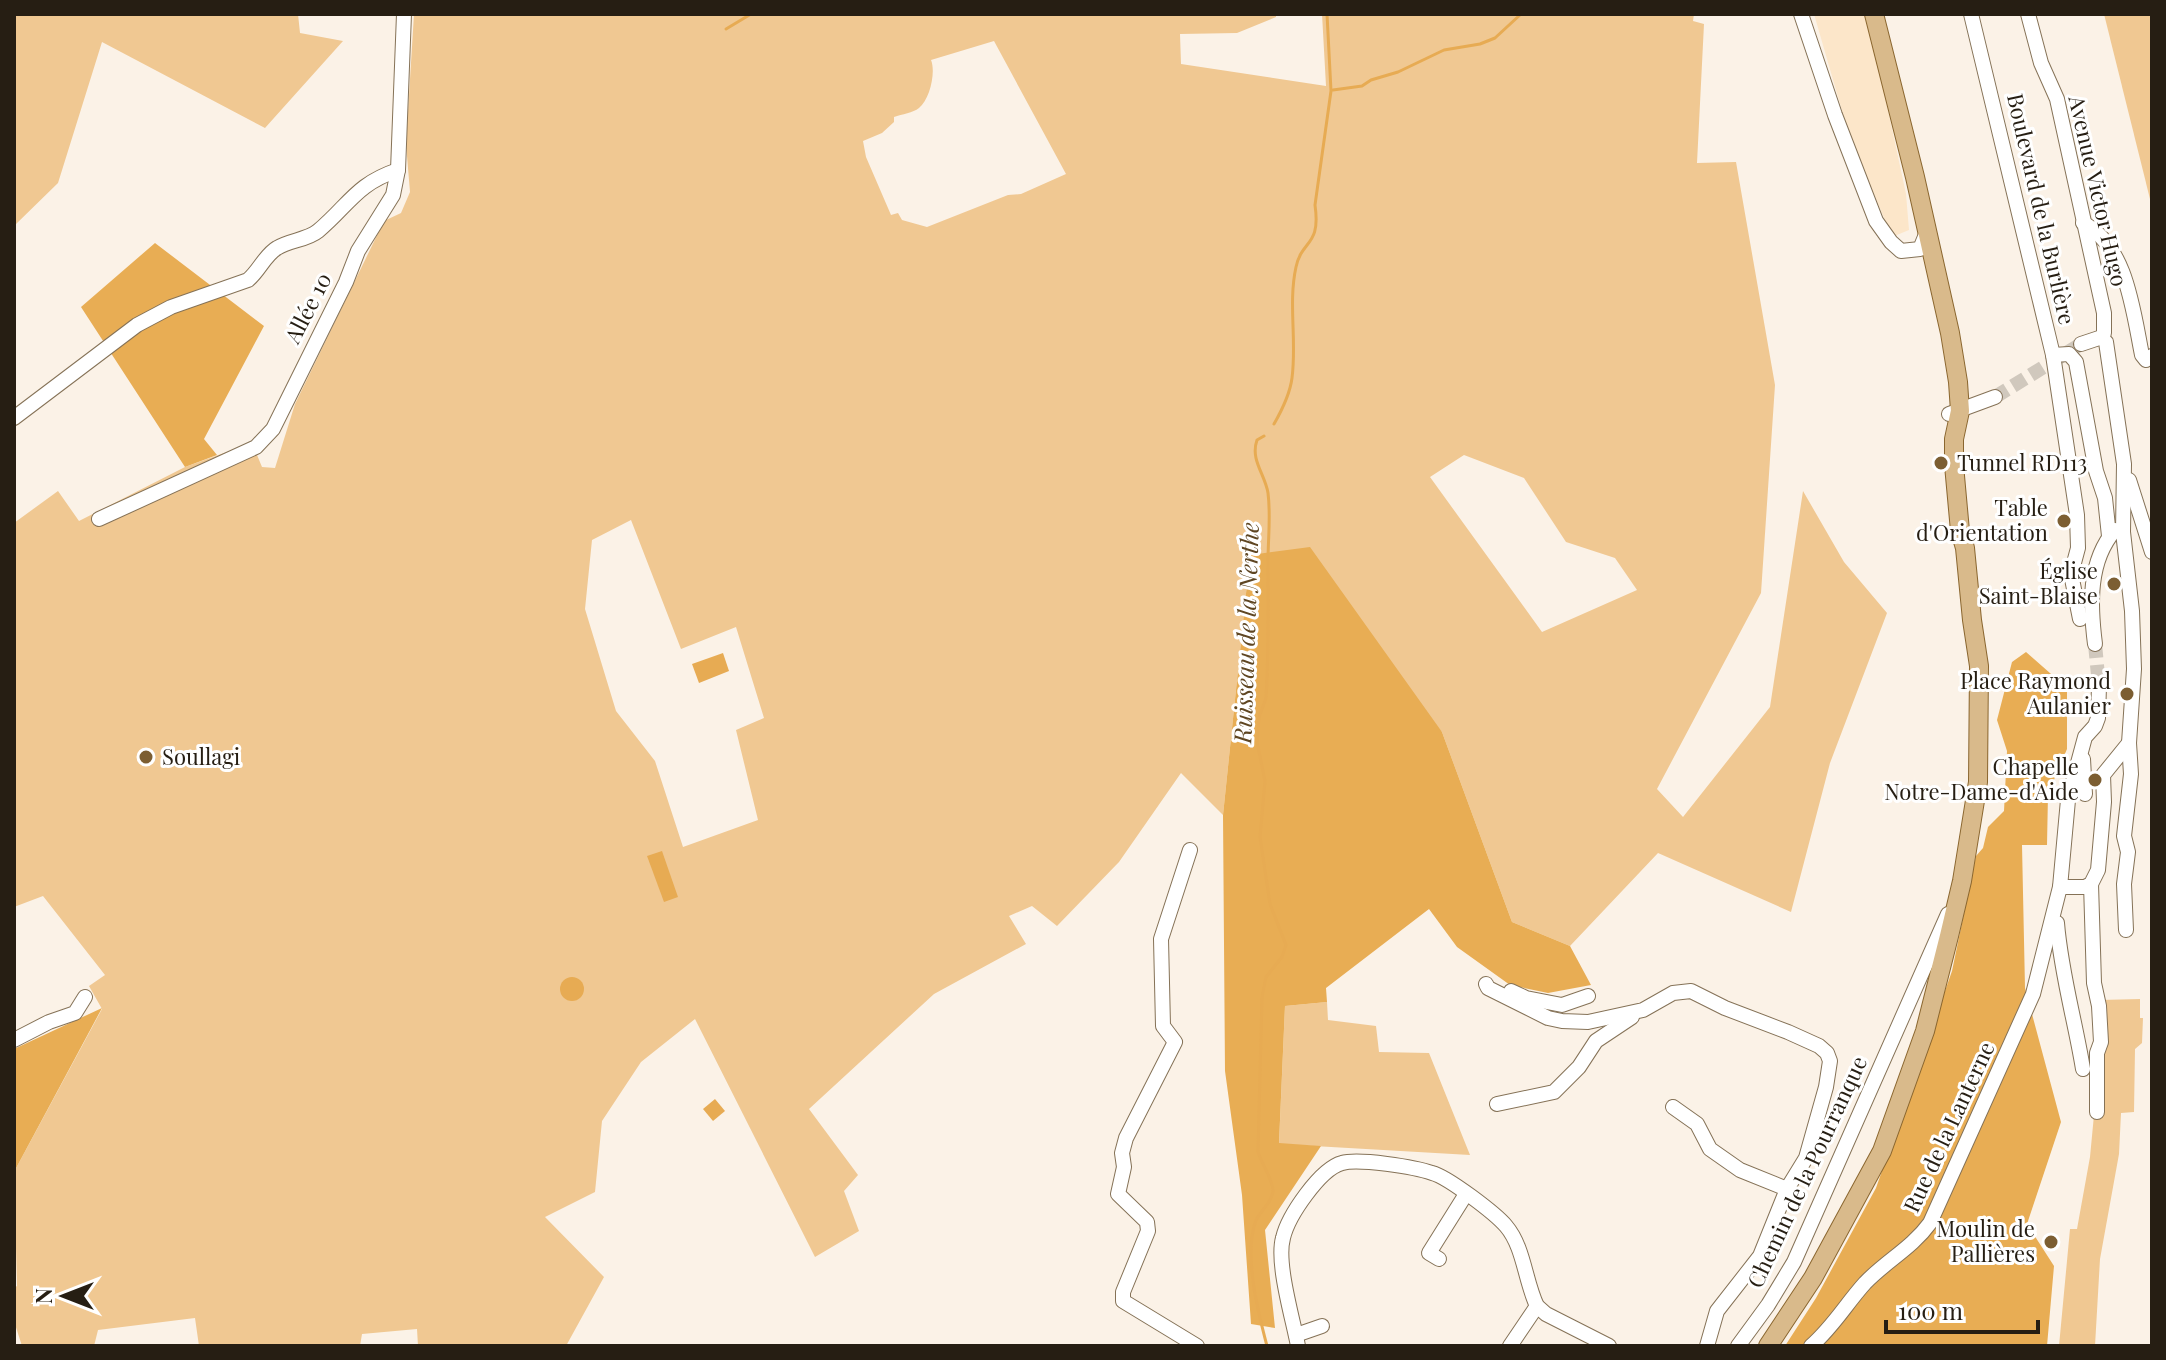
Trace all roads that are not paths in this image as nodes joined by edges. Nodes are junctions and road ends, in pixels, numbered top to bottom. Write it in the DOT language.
graph roads {
  1 [pos="404,14"];
  2 [pos="1801,14"];
  3 [pos="1874,14"];
  4 [pos="1971,14"];
  5 [pos="2028,14"];
  6 [pos="398,170"];
  7 [pos="2083,223"];
  8 [pos="1922,241"];
  9 [pos="2103,338"];
  10 [pos="2081,344"];
  11 [pos="2053,355"];
  12 [pos="2149,358"];
  13 [pos="1995,397"];
  14 [pos="1955,413"];
  15 [pos="14,418"];
  16 [pos="2124,464"];
  17 [pos="99,519"];
  18 [pos="2109,536"];
  19 [pos="2152,552"];
  20 [pos="2080,619"];
  21 [pos="2095,644"];
  22 [pos="2099,686"];
  23 [pos="2129,743"];
  24 [pos="2081,755"];
  25 [pos="2085,794"];
  26 [pos="1190,850"];
  27 [pos="1962,881"];
  28 [pos="2091,884"];
  29 [pos="2060,887"];
  30 [pos="2053,921"];
  31 [pos="2126,930"];
  32 [pos="1588,996"];
  33 [pos="85,997"];
  34 [pos="1932,998"];
  35 [pos="1643,1010"];
  36 [pos="1907,1011"];
  37 [pos="14,1040"];
  38 [pos="2083,1069"];
  39 [pos="1497,1104"];
  40 [pos="1673,1107"];
  41 [pos="2097,1112"];
  42 [pos="1787,1189"];
  43 [pos="1466,1194"];
  44 [pos="1439,1259"];
  45 [pos="1537,1306"];
  46 [pos="1322,1326"];
  47 [pos="1297,1340"];
  48 [pos="1197,1346"];
  49 [pos="1510,1346"];
  50 [pos="1609,1346"];
  51 [pos="1707,1346"];
  52 [pos="1738,1346"];
  53 [pos="1768,1346"];
  54 [pos="1811,1346"];
  1 -- 6 [label="street, Allée 10"];
  2 -- 8 [label="street"];
  3 -- 8 [label="main road"];
  4 -- 11 [label="street, Boulevard de la Burlière"];
  5 -- 7 [label="street, Avenue Victor Hugo"];
  6 -- 15 [label="street"];
  6 -- 17 [label="street, Allée 10"];
  7 -- 9 [label="street, Avenue Victor Hugo"];
  7 -- 12 [label="street"];
  8 -- 14 [label="main road"];
  8 -- 14 [label="main road"];
  9 -- 10 [label="street"];
  9 -- 16 [label="street, Avenue Victor Hugo"];
  11 -- 18 [label="street, Boulevard de la Burlière"];
  11 -- 20 [label="street"];
  13 -- 14 [label="street"];
  14 -- 27 [label="main road"];
  16 -- 18 [label="street"];
  16 -- 19 [label="street"];
  16 -- 23 [label="street"];
  18 -- 21 [label="street"];
  22 -- 24 [label="street, Rue de la Lanterne"];
  23 -- 28 [label="street"];
  23 -- 31 [label="street"];
  24 -- 25 [label="street"];
  24 -- 29 [label="street, Rue de la Lanterne"];
  26 -- 48 [label="street"];
  27 -- 34 [label="main road"];
  27 -- 36 [label="street, Chemin de la Pourranque"];
  28 -- 29 [label="street"];
  28 -- 41 [label="street"];
  29 -- 30 [label="street, Rue de la Lanterne"];
  30 -- 38 [label="street"];
  30 -- 54 [label="street, Rue de la Lanterne"];
  32 -- 35 [label="street"];
  33 -- 37 [label="street"];
  34 -- 36 [label="street"];
  34 -- 53 [label="main road"];
  35 -- 39 [label="street"];
  35 -- 42 [label="street"];
  36 -- 52 [label="street, Chemin de la Pourranque"];
  40 -- 42 [label="street"];
  42 -- 51 [label="street"];
  43 -- 44 [label="street"];
  43 -- 45 [label="street"];
  43 -- 47 [label="street"];
  45 -- 49 [label="street"];
  45 -- 50 [label="street"];
  46 -- 47 [label="street"];
}
